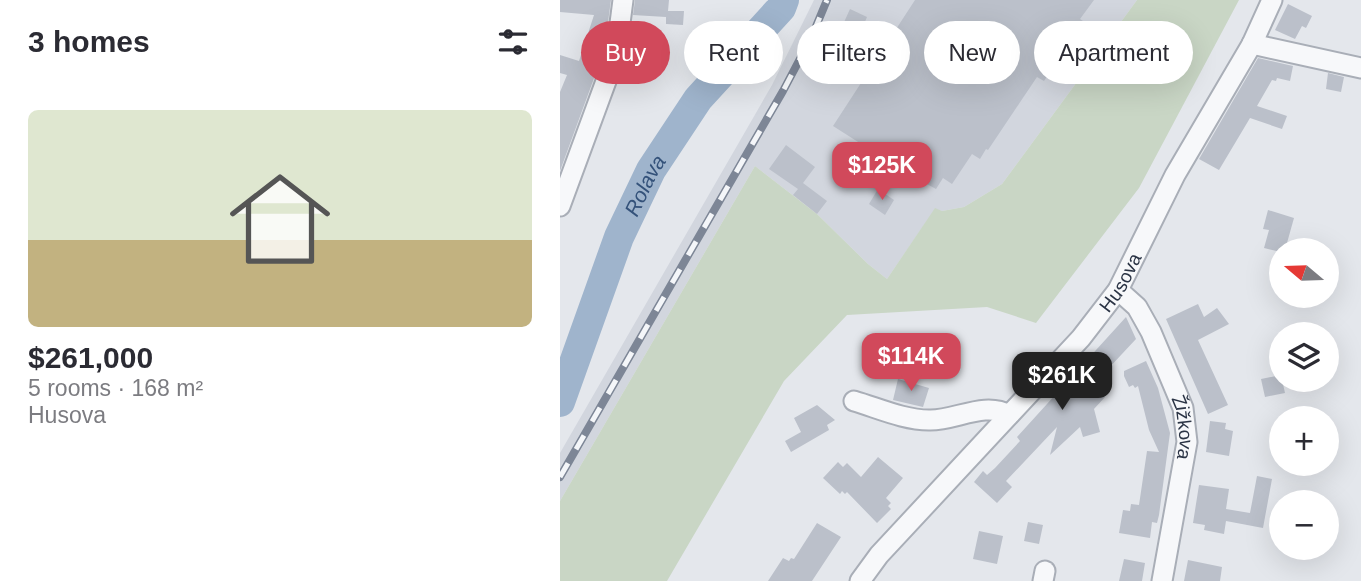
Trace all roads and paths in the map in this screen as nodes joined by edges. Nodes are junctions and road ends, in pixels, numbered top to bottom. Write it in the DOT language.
graph roads {
  1 [pos="623,0"];
  2 [pos="1272,0"];
  3 [pos="1252,44"];
  4 [pos="1361,68"];
  5 [pos="560,206"];
  6 [pos="1118,290"];
  7 [pos="854,401"];
  8 [pos="1009,415"];
  9 [pos="860,581"];
  10 [pos="1162,581"];
  1 -- 5 [label="street"];
  2 -- 3 [label="street, Husova"];
  3 -- 4 [label="street"];
  3 -- 6 [label="street, Husova"];
  6 -- 8 [label="street, Husova"];
  6 -- 10 [label="street, Žižkova"];
  7 -- 8 [label="street"];
  8 -- 9 [label="street, Husova"];
}
